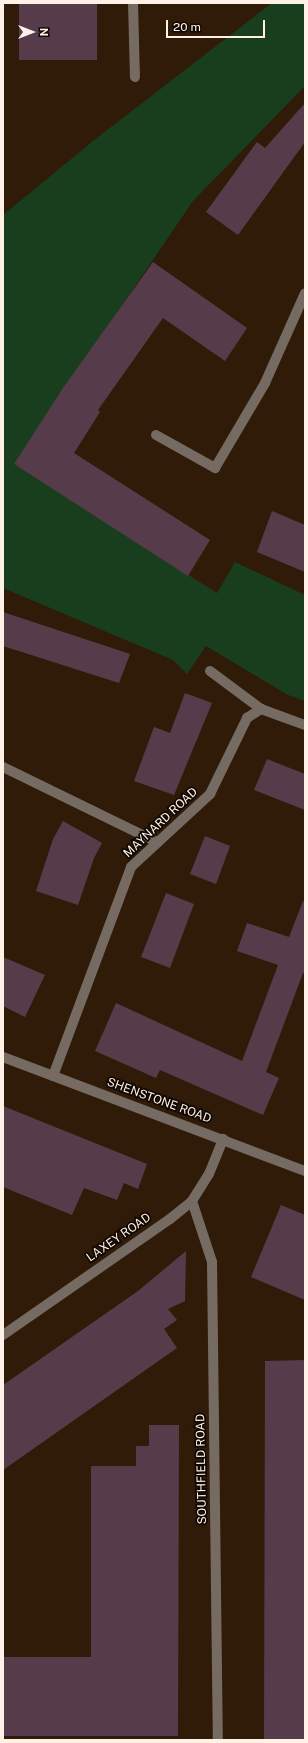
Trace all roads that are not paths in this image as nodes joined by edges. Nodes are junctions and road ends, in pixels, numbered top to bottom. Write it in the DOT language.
graph roads {
  1 [pos="133,3"];
  2 [pos="135,77"];
  3 [pos="305,294"];
  4 [pos="156,435"];
  5 [pos="210,671"];
  6 [pos="262,709"];
  7 [pos="305,725"];
  8 [pos="3,768"];
  9 [pos="157,842"];
  10 [pos="3,1057"];
  11 [pos="53,1076"];
  12 [pos="223,1139"];
  13 [pos="305,1171"];
  14 [pos="192,1201"];
  15 [pos="3,1335"];
  16 [pos="218,1740"];
  1 -- 2 [label="street"];
  3 -- 4 [label="street"];
  5 -- 6 [label="street"];
  6 -- 7 [label="street"];
  6 -- 9 [label="street, MAYNARD ROAD"];
  8 -- 9 [label="street"];
  9 -- 11 [label="street, MAYNARD ROAD"];
  10 -- 11 [label="street, SHENSTONE ROAD"];
  11 -- 12 [label="street, SHENSTONE ROAD"];
  12 -- 13 [label="street, SHENSTONE ROAD"];
  12 -- 14 [label="street, LAXEY ROAD"];
  14 -- 15 [label="street, LAXEY ROAD"];
  14 -- 16 [label="street, SOUTHFIELD ROAD"];
}
